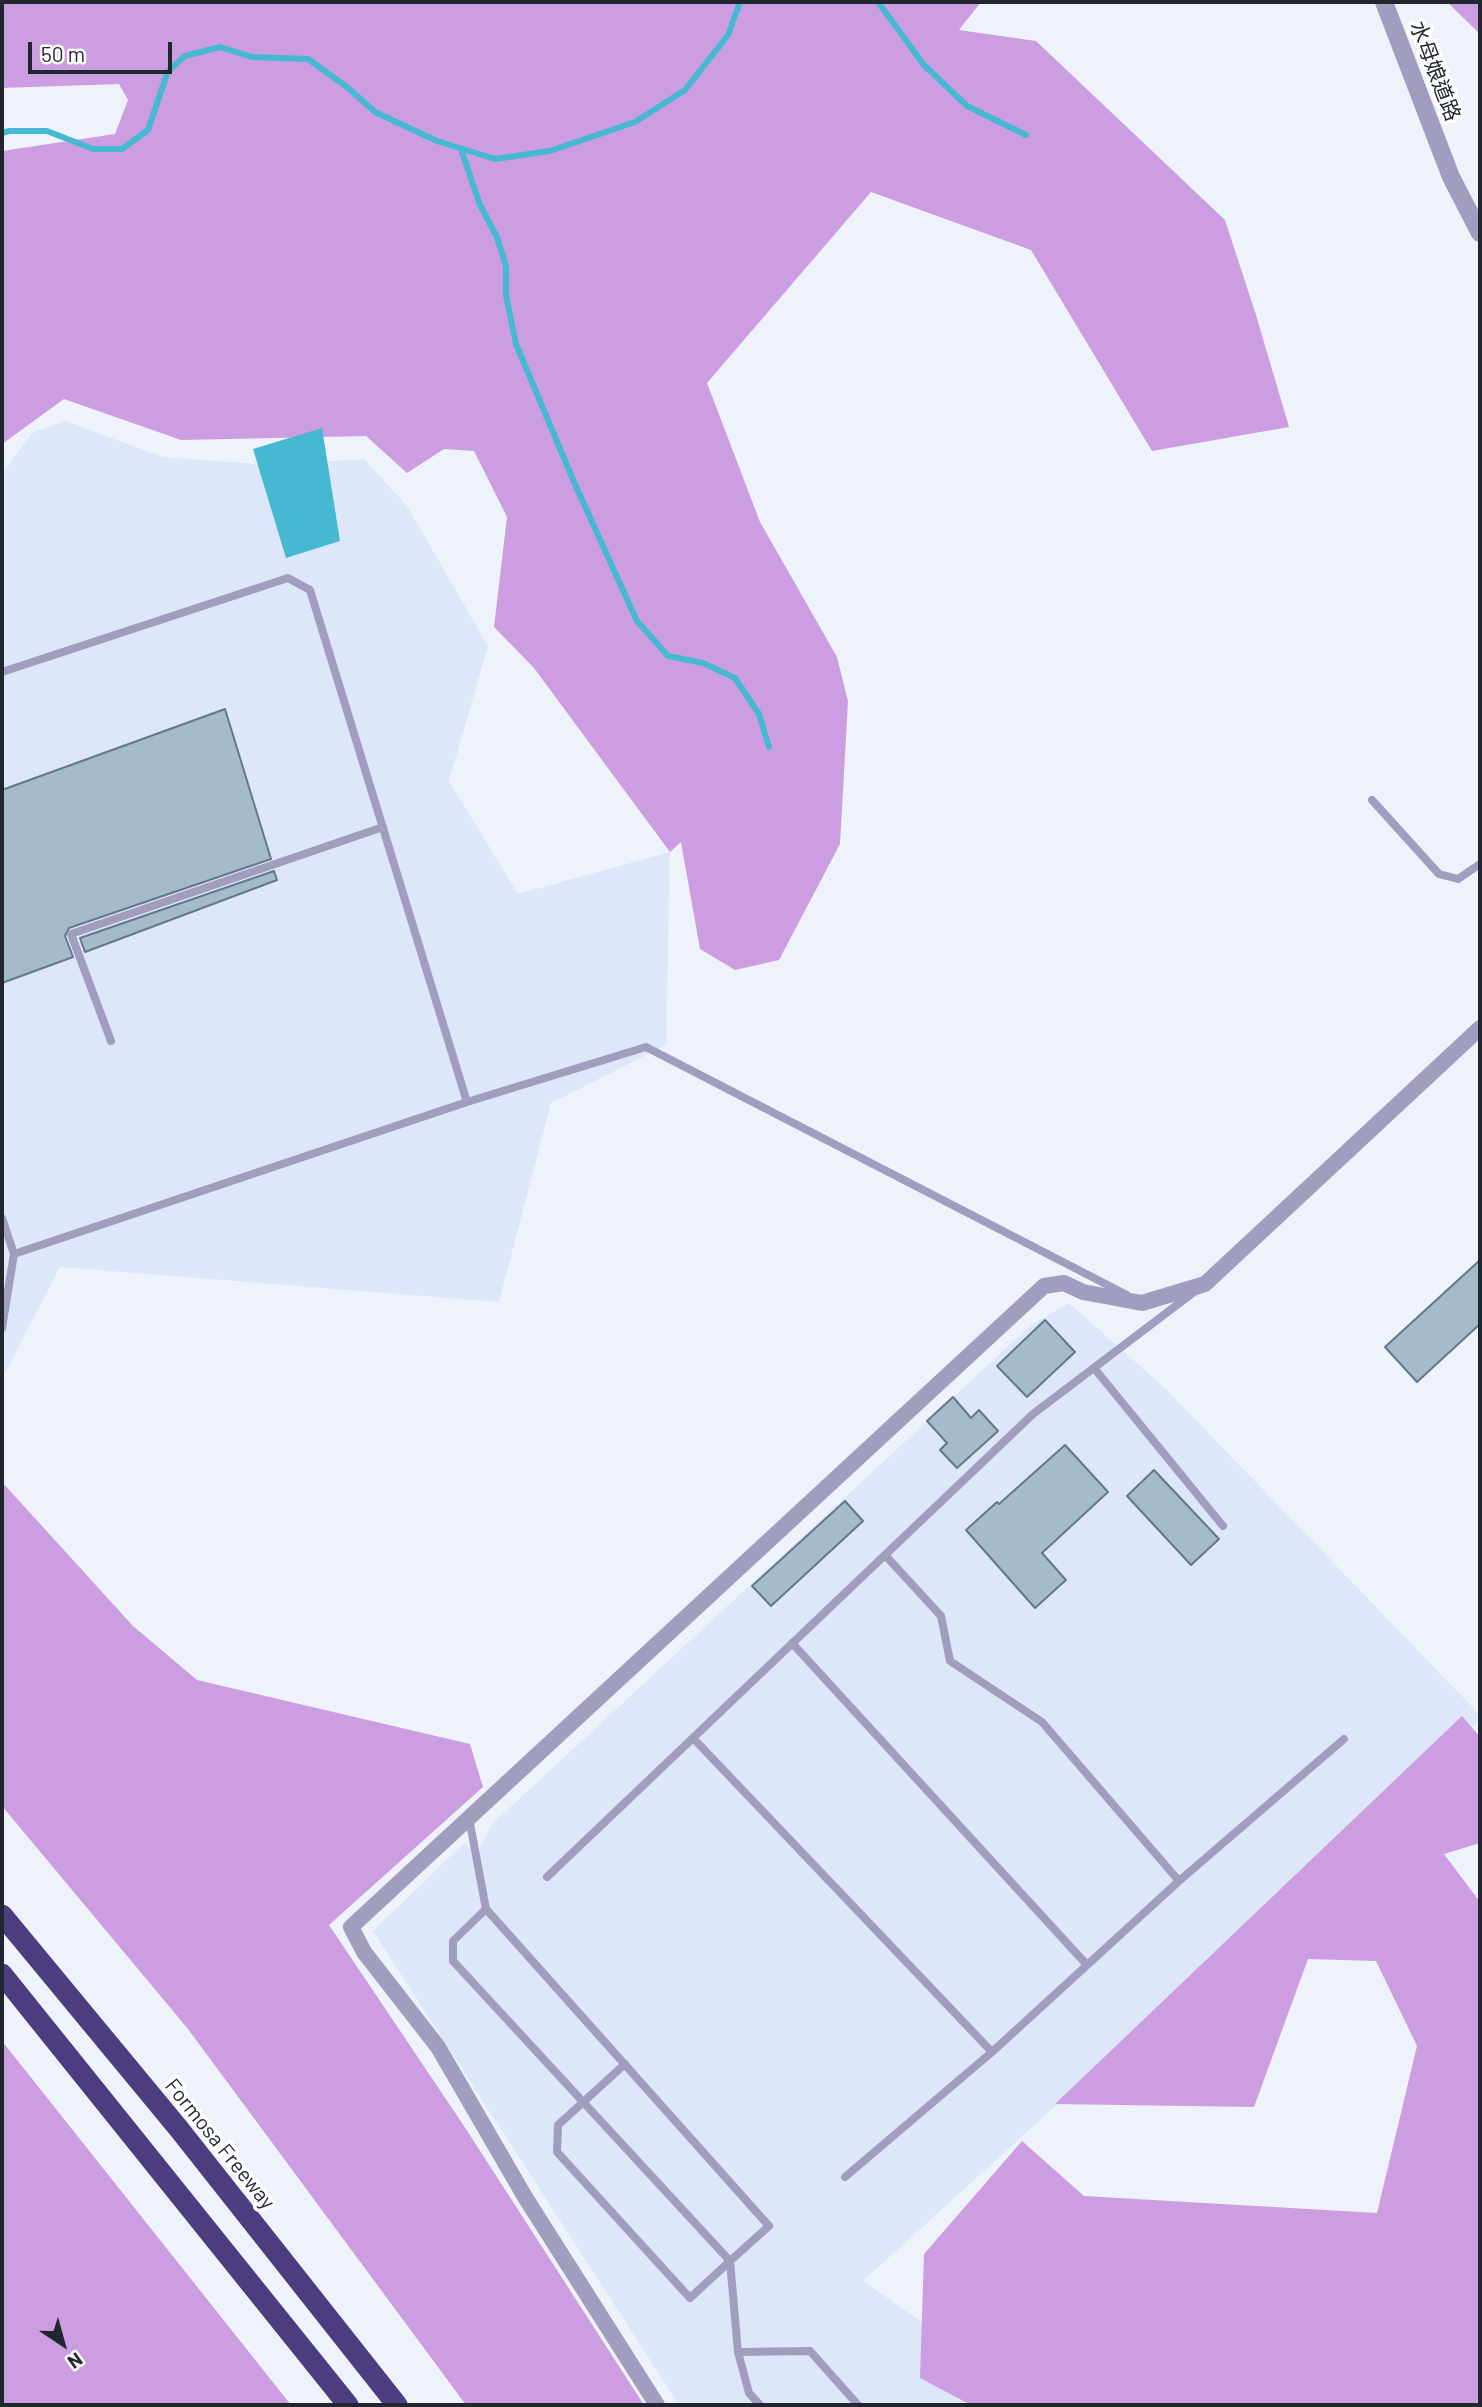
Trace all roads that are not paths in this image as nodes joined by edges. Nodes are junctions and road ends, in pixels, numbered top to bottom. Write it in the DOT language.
graph roads {
  1 [pos="1384,2"];
  2 [pos="1480,233"];
  3 [pos="2,673"];
  4 [pos="1372,800"];
  5 [pos="383,827"];
  6 [pos="1480,864"];
  7 [pos="1480,1028"];
  8 [pos="111,1041"];
  9 [pos="467,1102"];
  10 [pos="2,1218"];
  11 [pos="14,1254"];
  12 [pos="1205,1284"];
  13 [pos="1142,1303"];
  14 [pos="2,1328"];
  15 [pos="1094,1368"];
  16 [pos="1223,1527"];
  17 [pos="885,1555"];
  18 [pos="792,1643"];
  19 [pos="693,1738"];
  20 [pos="1344,1739"];
  21 [pos="469,1818"];
  22 [pos="547,1877"];
  23 [pos="1179,1881"];
  24 [pos="486,1909"];
  25 [pos="2,1915"];
  26 [pos="1087,1965"];
  27 [pos="2,1975"];
  28 [pos="992,2052"];
  29 [pos="625,2064"];
  30 [pos="583,2102"];
  31 [pos="845,2177"];
  32 [pos="730,2261"];
  33 [pos="738,2352"];
  34 [pos="348,2405"];
  35 [pos="397,2405"];
  36 [pos="657,2405"];
  37 [pos="760,2405"];
  38 [pos="858,2405"];
  1 -- 2 [label="street, 水母娘道路"];
  3 -- 5 [label="lane"];
  4 -- 6 [label="lane"];
  5 -- 8 [label="lane"];
  5 -- 9 [label="lane"];
  7 -- 12 [label="street"];
  9 -- 11 [label="lane"];
  9 -- 13 [label="lane"];
  10 -- 11 [label="lane"];
  11 -- 14 [label="lane"];
  12 -- 13 [label="street"];
  12 -- 15 [label="lane"];
  13 -- 21 [label="street"];
  15 -- 16 [label="lane"];
  15 -- 17 [label="lane"];
  17 -- 18 [label="lane"];
  17 -- 23 [label="lane"];
  18 -- 19 [label="lane"];
  18 -- 26 [label="lane"];
  19 -- 22 [label="lane"];
  19 -- 28 [label="lane"];
  20 -- 23 [label="lane"];
  21 -- 24 [label="lane"];
  21 -- 36 [label="street"];
  23 -- 26 [label="lane"];
  24 -- 29 [label="lane"];
  24 -- 30 [label="lane"];
  25 -- 35 [label="highway, Formosa Freeway"];
  26 -- 28 [label="lane"];
  27 -- 34 [label="highway"];
  28 -- 31 [label="lane"];
  29 -- 30 [label="lane"];
  29 -- 32 [label="lane"];
  30 -- 32 [label="lane"];
  30 -- 32 [label="lane"];
  32 -- 33 [label="lane"];
  33 -- 37 [label="lane"];
  33 -- 38 [label="lane"];
}
